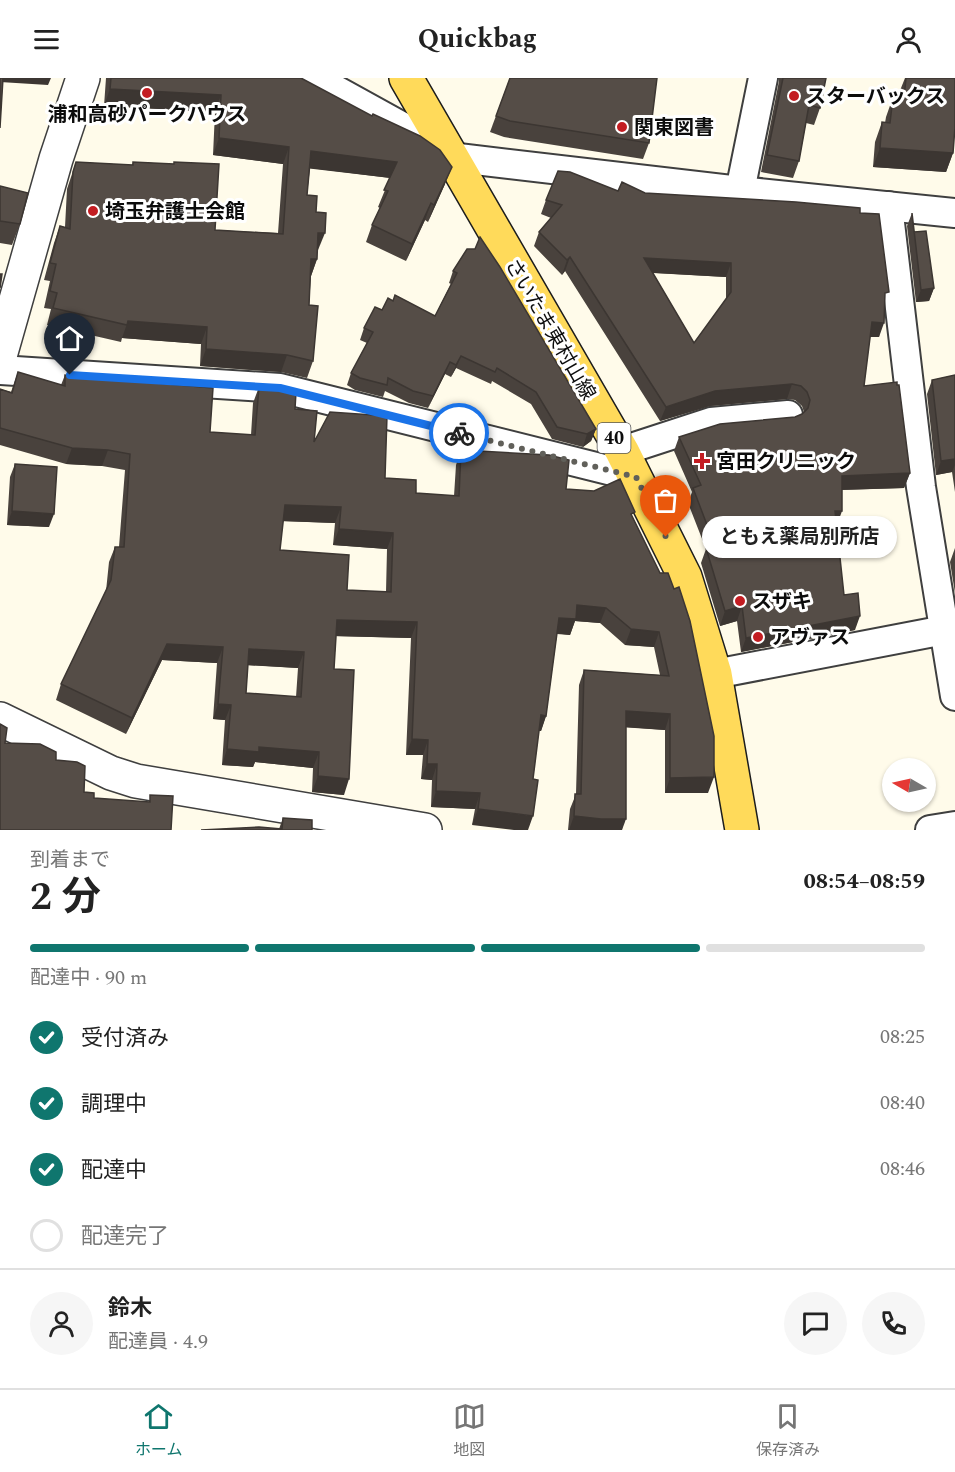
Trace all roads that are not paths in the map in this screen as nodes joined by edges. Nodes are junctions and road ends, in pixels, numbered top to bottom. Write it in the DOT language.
graph roads {
  1 [pos="83,78"];
  2 [pos="314,78"];
  3 [pos="406,78"];
  4 [pos="763,78"];
  5 [pos="450,157"];
  6 [pos="740,191"];
  7 [pos="888,206"];
  8 [pos="955,213"];
  9 [pos="0,356"];
  10 [pos="0,370"];
  11 [pos="788,415"];
  12 [pos="629,464"];
  13 [pos="950,629"];
  14 [pos="716,674"];
  15 [pos="955,696"];
  16 [pos="0,719"];
  17 [pos="955,826"];
  18 [pos="425,830"];
  19 [pos="742,830"];
  20 [pos="930,830"];
  1 -- 9 [label="street"];
  2 -- 5 [label="street"];
  3 -- 5 [label="main road, さいたま東村山線 / 40"];
  4 -- 6 [label="street"];
  5 -- 6 [label="street"];
  5 -- 12 [label="main road, さいたま東村山線 / 40"];
  6 -- 7 [label="street"];
  7 -- 8 [label="street"];
  7 -- 13 [label="street"];
  10 -- 12 [label="street"];
  11 -- 12 [label="street"];
  12 -- 14 [label="main road, さいたま東村山線 / 40"];
  13 -- 14 [label="street"];
  13 -- 15 [label="street"];
  14 -- 19 [label="main road, さいたま東村山線 / 40"];
  16 -- 18 [label="street"];
  17 -- 20 [label="street"];
}
